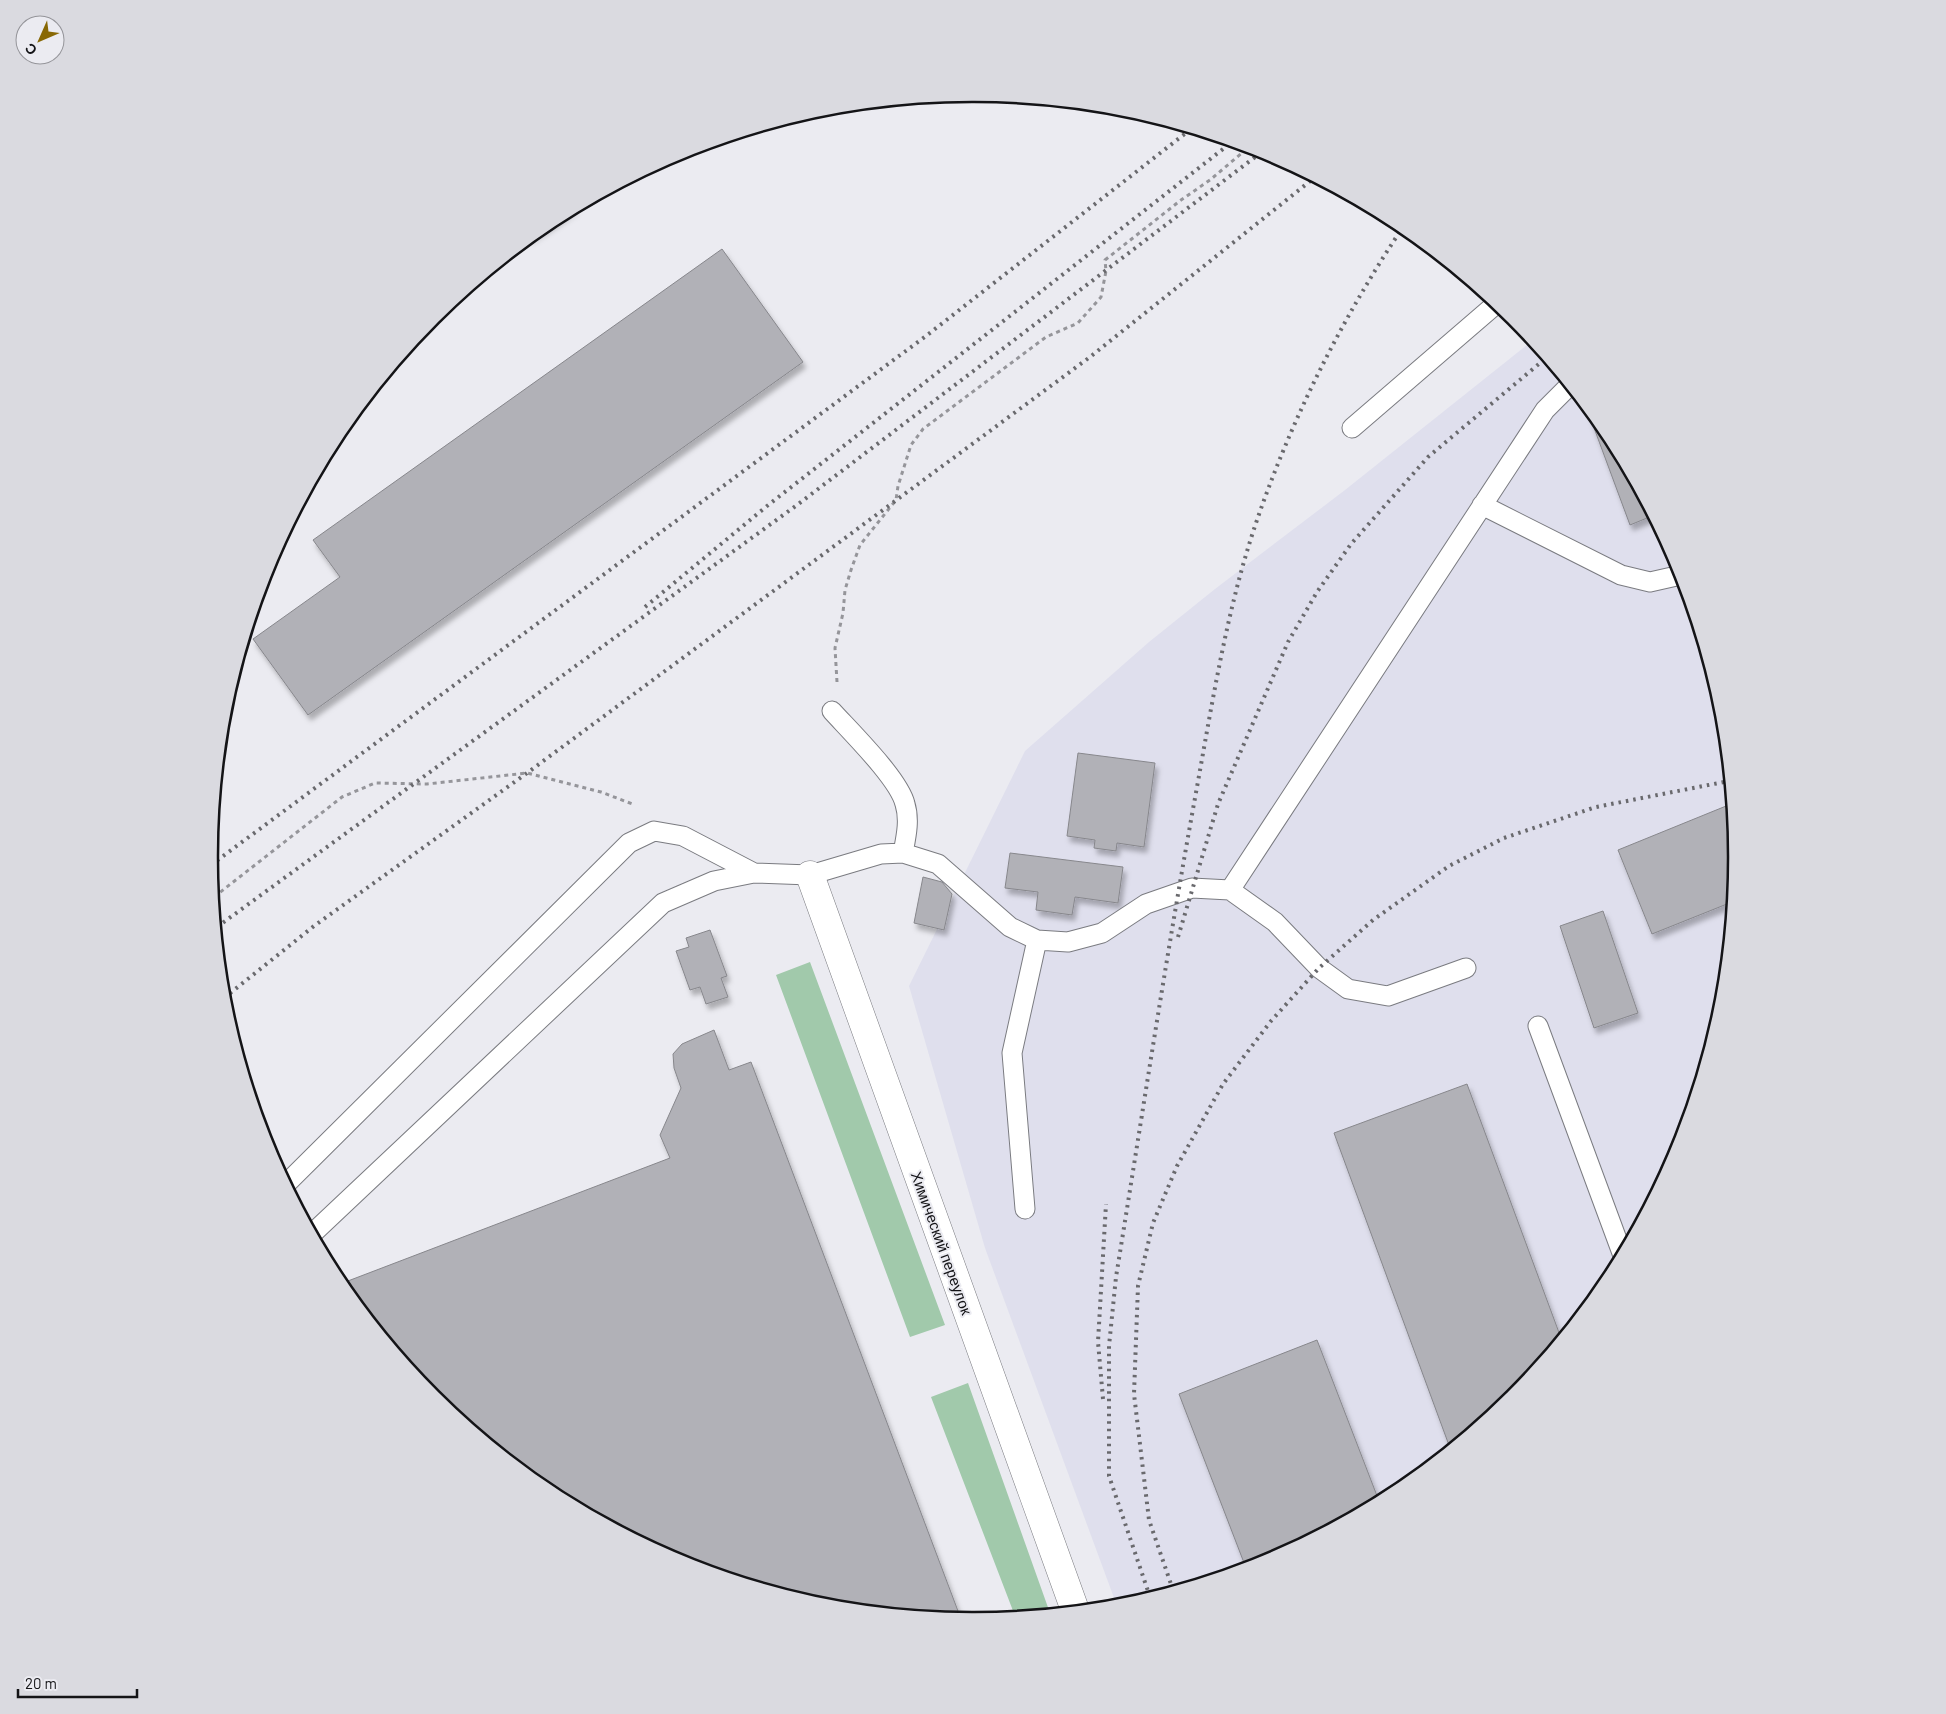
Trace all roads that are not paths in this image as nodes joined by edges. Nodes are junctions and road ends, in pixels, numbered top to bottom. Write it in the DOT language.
graph roads {
  1 [pos="1491,309"];
  2 [pos="1565,390"];
  3 [pos="1352,428"];
  4 [pos="1482,505"];
  5 [pos="1673,577"];
  6 [pos="836,715"];
  7 [pos="903,853"];
  8 [pos="754,873"];
  9 [pos="810,875"];
  10 [pos="1230,890"];
  11 [pos="1037,940"];
  12 [pos="1466,968"];
  13 [pos="1538,1026"];
  14 [pos="291,1179"];
  15 [pos="1025,1209"];
  16 [pos="317,1229"];
  17 [pos="1619,1246"];
  18 [pos="1073,1605"];
  1 -- 3 [label="lane"];
  2 -- 4 [label="lane"];
  4 -- 5 [label="lane"];
  4 -- 10 [label="lane"];
  6 -- 7 [label="lane"];
  7 -- 9 [label="lane"];
  7 -- 11 [label="lane"];
  8 -- 9 [label="lane"];
  8 -- 14 [label="lane"];
  8 -- 16 [label="lane"];
  9 -- 18 [label="street, Химический переулок"];
  10 -- 11 [label="lane"];
  10 -- 12 [label="lane"];
  11 -- 15 [label="lane"];
  13 -- 17 [label="lane"];
}
